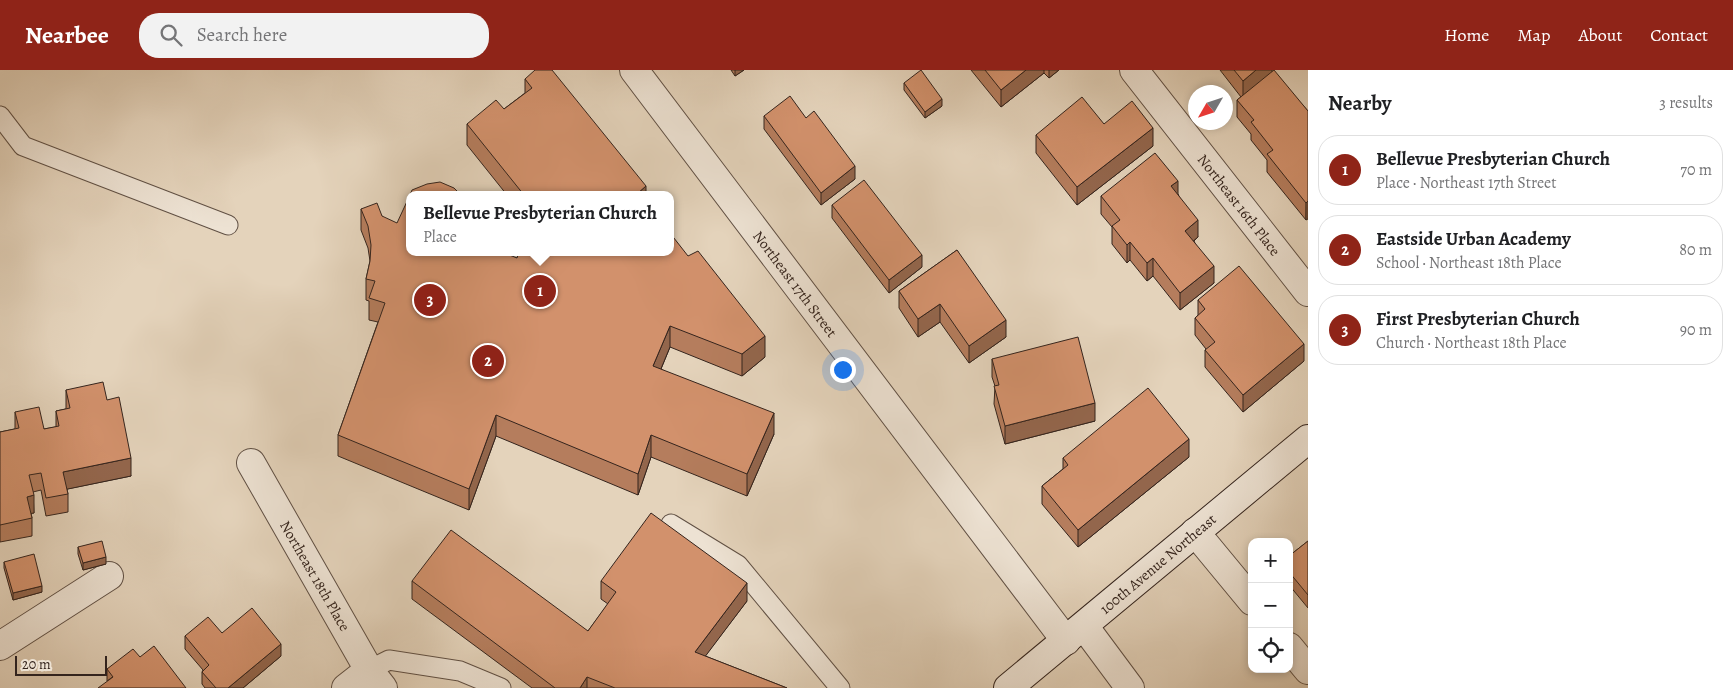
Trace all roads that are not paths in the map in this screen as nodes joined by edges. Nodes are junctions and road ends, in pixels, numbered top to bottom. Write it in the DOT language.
graph roads {
  1 [pos="634,70"];
  2 [pos="1134,70"];
  3 [pos="0,116"];
  4 [pos="228,225"];
  5 [pos="1308,292"];
  6 [pos="1308,440"];
  7 [pos="251,463"];
  8 [pos="671,524"];
  9 [pos="1195,532"];
  10 [pos="108,576"];
  11 [pos="1248,596"];
  12 [pos="1075,633"];
  13 [pos="0,646"];
  14 [pos="1293,652"];
  15 [pos="1308,670"];
  16 [pos="376,679"];
  17 [pos="346,688"];
  18 [pos="501,688"];
  19 [pos="840,688"];
  20 [pos="1008,688"];
  21 [pos="1130,688"];
  1 -- 12 [label="street, Northeast 17th Street"];
  2 -- 5 [label="street, Northeast 16th Place"];
  3 -- 4 [label="lane"];
  6 -- 9 [label="street, 100th Avenue Northeast"];
  7 -- 16 [label="street, Northeast 18th Place"];
  8 -- 19 [label="lane"];
  9 -- 11 [label="street"];
  9 -- 12 [label="street, 100th Avenue Northeast"];
  10 -- 13 [label="street"];
  12 -- 20 [label="street, 100th Avenue Northeast"];
  12 -- 21 [label="street"];
  14 -- 15 [label="street"];
  16 -- 17 [label="street"];
  16 -- 18 [label="lane"];
}
